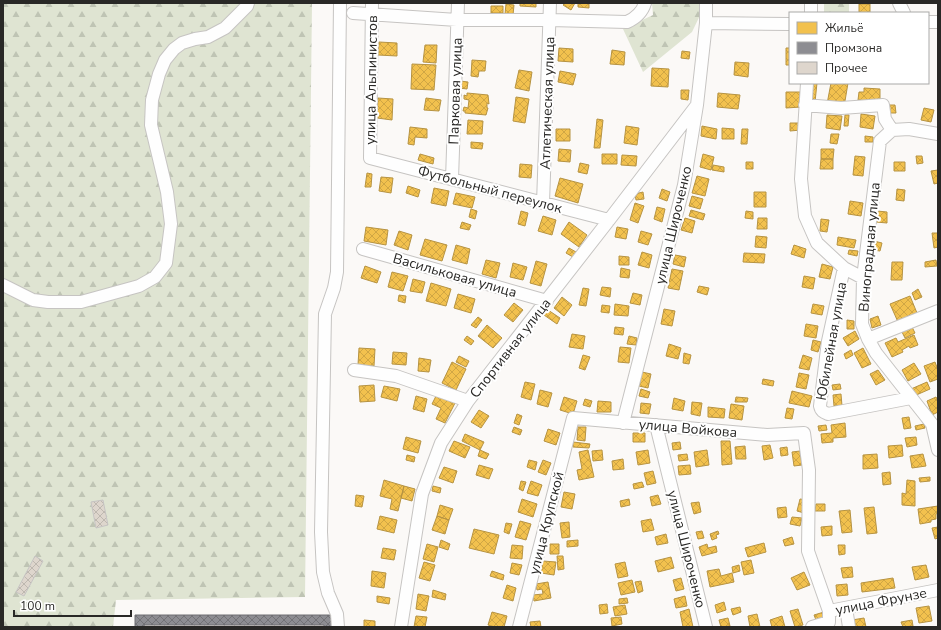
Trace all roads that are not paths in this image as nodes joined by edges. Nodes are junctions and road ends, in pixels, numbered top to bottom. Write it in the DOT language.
graph roads {
  1 [pos="248,3"];
  2 [pos="340,3"];
  3 [pos="458,3"];
  4 [pos="550,3"];
  5 [pos="645,3"];
  6 [pos="706,3"];
  7 [pos="898,3"];
  8 [pos="372,9"];
  9 [pos="903,12"];
  10 [pos="353,13"];
  11 [pos="457,20"];
  12 [pos="550,20"];
  13 [pos="706,23"];
  14 [pos="789,24"];
  15 [pos="807,84"];
  16 [pos="805,105"];
  17 [pos="697,106"];
  18 [pos="892,130"];
  19 [pos="938,134"];
  20 [pos="370,158"];
  21 [pos="452,179"];
  22 [pos="543,203"];
  23 [pos="609,220"];
  24 [pos="363,249"];
  25 [pos="844,268"];
  26 [pos="864,278"];
  27 [pos="3,285"];
  28 [pos="547,301"];
  29 [pos="938,311"];
  30 [pos="868,339"];
  31 [pos="354,370"];
  32 [pos="911,398"];
  33 [pos="468,401"];
  34 [pos="573,418"];
  35 [pos="623,423"];
  36 [pos="935,423"];
  37 [pos="656,425"];
  38 [pos="938,450"];
  39 [pos="938,590"];
  40 [pos="846,608"];
  41 [pos="829,611"];
  42 [pos="338,627"];
  43 [pos="401,627"];
  44 [pos="519,627"];
  45 [pos="706,627"];
  46 [pos="812,627"];
  47 [pos="849,627"];
  1 -- 27 [label="street"];
  2 -- 42 [label="street"];
  3 -- 11 [label="street, Парковая улица"];
  4 -- 12 [label="street, Атлетическая улица"];
  5 -- 12 [label="street"];
  6 -- 13 [label="street, улица Широченко"];
  7 -- 9 [label="street"];
  8 -- 10 [label="street"];
  8 -- 11 [label="street"];
  8 -- 20 [label="street, улица Альпинистов"];
  11 -- 12 [label="street"];
  11 -- 21 [label="street, Парковая улица"];
  12 -- 22 [label="street, Атлетическая улица"];
  13 -- 14 [label="street"];
  13 -- 17 [label="street, улица Широченко"];
  15 -- 16 [label="street, Юбилейная улица"];
  16 -- 18 [label="street"];
  16 -- 25 [label="street, Юбилейная улица"];
  17 -- 23 [label="street, Спортивная улица"];
  17 -- 35 [label="street, улица Широченко"];
  18 -- 19 [label="street"];
  18 -- 26 [label="street, Виноградная улица"];
  20 -- 21 [label="street, Футбольный переулок"];
  21 -- 22 [label="street, Футбольный переулок"];
  22 -- 23 [label="street, Футбольный переулок"];
  23 -- 28 [label="street, Спортивная улица"];
  24 -- 28 [label="street, Васильковая улица"];
  25 -- 26 [label="street, Юбилейная улица"];
  25 -- 32 [label="street, Юбилейная улица"];
  26 -- 30 [label="street, Виноградная улица"];
  28 -- 33 [label="street, Спортивная улица"];
  29 -- 30 [label="street"];
  30 -- 32 [label="street, Виноградная улица"];
  31 -- 33 [label="street"];
  32 -- 36 [label="street, Виноградная улица"];
  33 -- 43 [label="street, Спортивная улица"];
  34 -- 35 [label="street, улица Войкова"];
  34 -- 44 [label="street, улица Крупской"];
  35 -- 37 [label="street, улица Войкова"];
  36 -- 38 [label="street, Виноградная улица"];
  37 -- 41 [label="street, улица Войкова"];
  37 -- 45 [label="street, улица Широченко"];
  39 -- 40 [label="street, улица Фрунзе"];
  40 -- 41 [label="street, улица Фрунзе"];
  40 -- 47 [label="street"];
  41 -- 46 [label="street, улица Фрунзе"];
}
